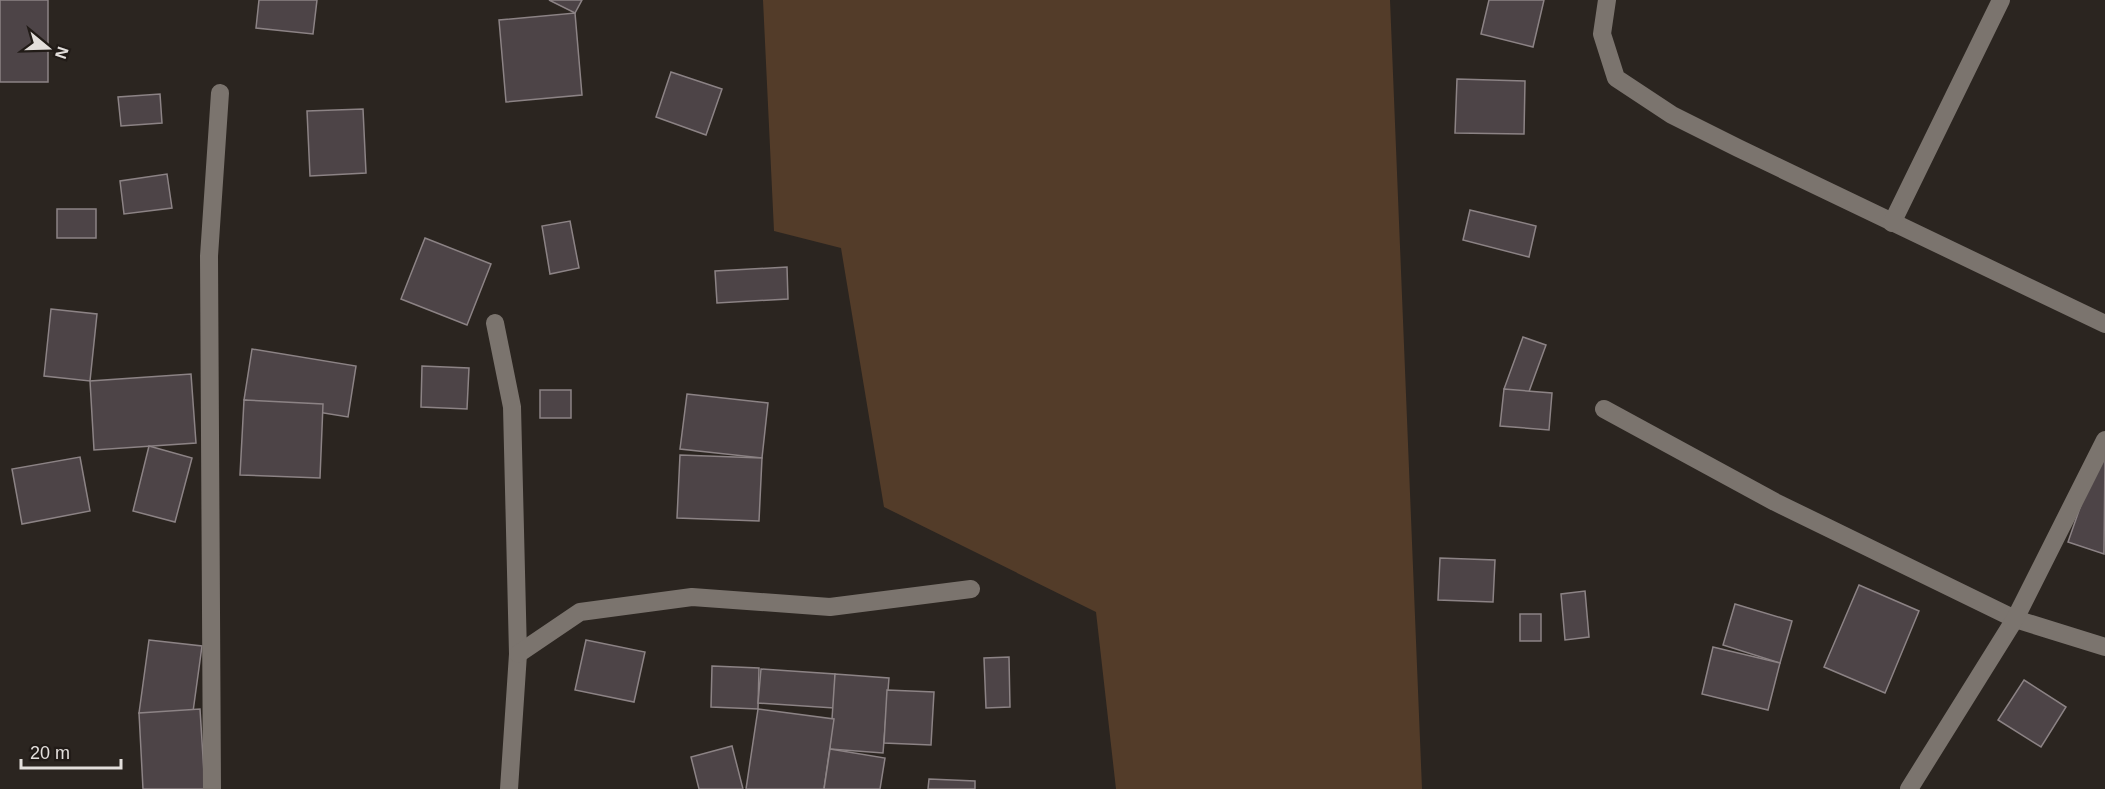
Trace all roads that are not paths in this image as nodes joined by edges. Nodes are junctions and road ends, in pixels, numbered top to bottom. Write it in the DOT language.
graph roads {
  1 [pos="1607,0"];
  2 [pos="2001,0"];
  3 [pos="220,93"];
  4 [pos="1892,223"];
  5 [pos="495,323"];
  6 [pos="2105,324"];
  7 [pos="1604,410"];
  8 [pos="2105,440"];
  9 [pos="971,589"];
  10 [pos="2015,620"];
  11 [pos="2105,647"];
  12 [pos="518,654"];
  13 [pos="212,789"];
  14 [pos="510,789"];
  15 [pos="1909,789"];
  1 -- 4 [label="street"];
  2 -- 4 [label="street"];
  3 -- 13 [label="street"];
  4 -- 6 [label="street"];
  5 -- 12 [label="street"];
  7 -- 10 [label="street"];
  8 -- 10 [label="street"];
  9 -- 12 [label="street"];
  10 -- 11 [label="street"];
  10 -- 15 [label="street"];
  12 -- 14 [label="street"];
}
